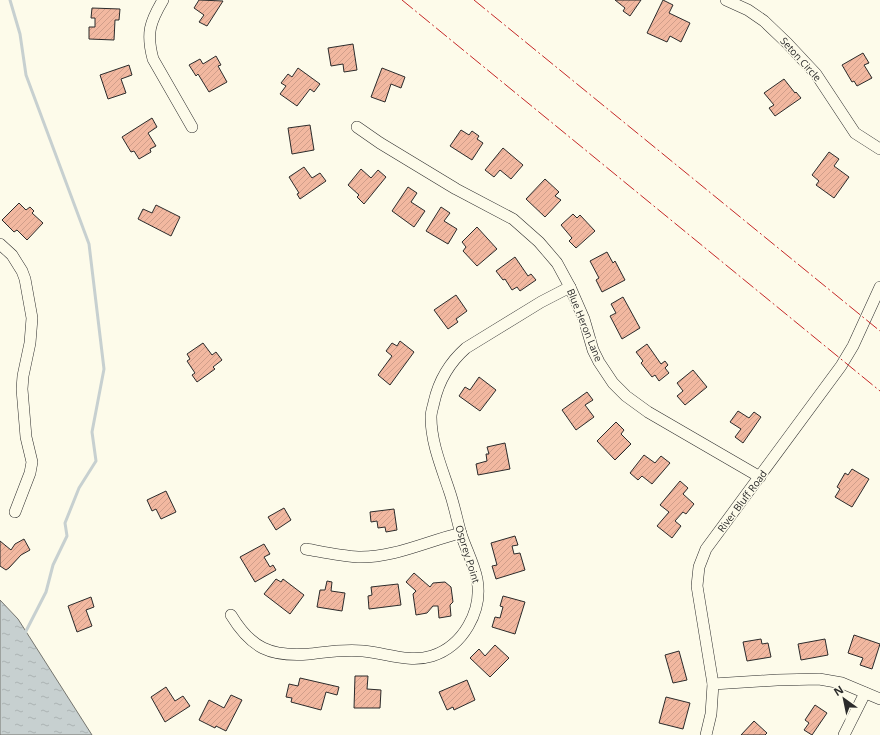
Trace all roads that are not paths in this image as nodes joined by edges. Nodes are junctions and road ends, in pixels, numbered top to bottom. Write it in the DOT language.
graph roads {
  1 [pos="164,0"];
  2 [pos="726,0"];
  3 [pos="192,127"];
  4 [pos="358,127"];
  5 [pos="880,149"];
  6 [pos="0,244"];
  7 [pos="570,287"];
  8 [pos="880,287"];
  9 [pos="760,477"];
  10 [pos="15,512"];
  11 [pos="461,533"];
  12 [pos="306,549"];
  13 [pos="231,615"];
  14 [pos="713,684"];
  15 [pos="865,693"];
  16 [pos="880,699"];
  17 [pos="706,735"];
  18 [pos="844,735"];
  1 -- 3 [label="street"];
  2 -- 5 [label="street, Seton Circle"];
  4 -- 7 [label="street, Blue Heron Lane"];
  6 -- 10 [label="street"];
  7 -- 9 [label="street, Blue Heron Lane"];
  7 -- 11 [label="street, Osprey Point"];
  8 -- 9 [label="street, River Bluff Road"];
  9 -- 14 [label="street, River Bluff Road"];
  11 -- 12 [label="street"];
  11 -- 13 [label="street, Osprey Point"];
  14 -- 15 [label="street"];
  14 -- 17 [label="street, River Bluff Road"];
  15 -- 16 [label="street"];
  15 -- 18 [label="street"];
}
